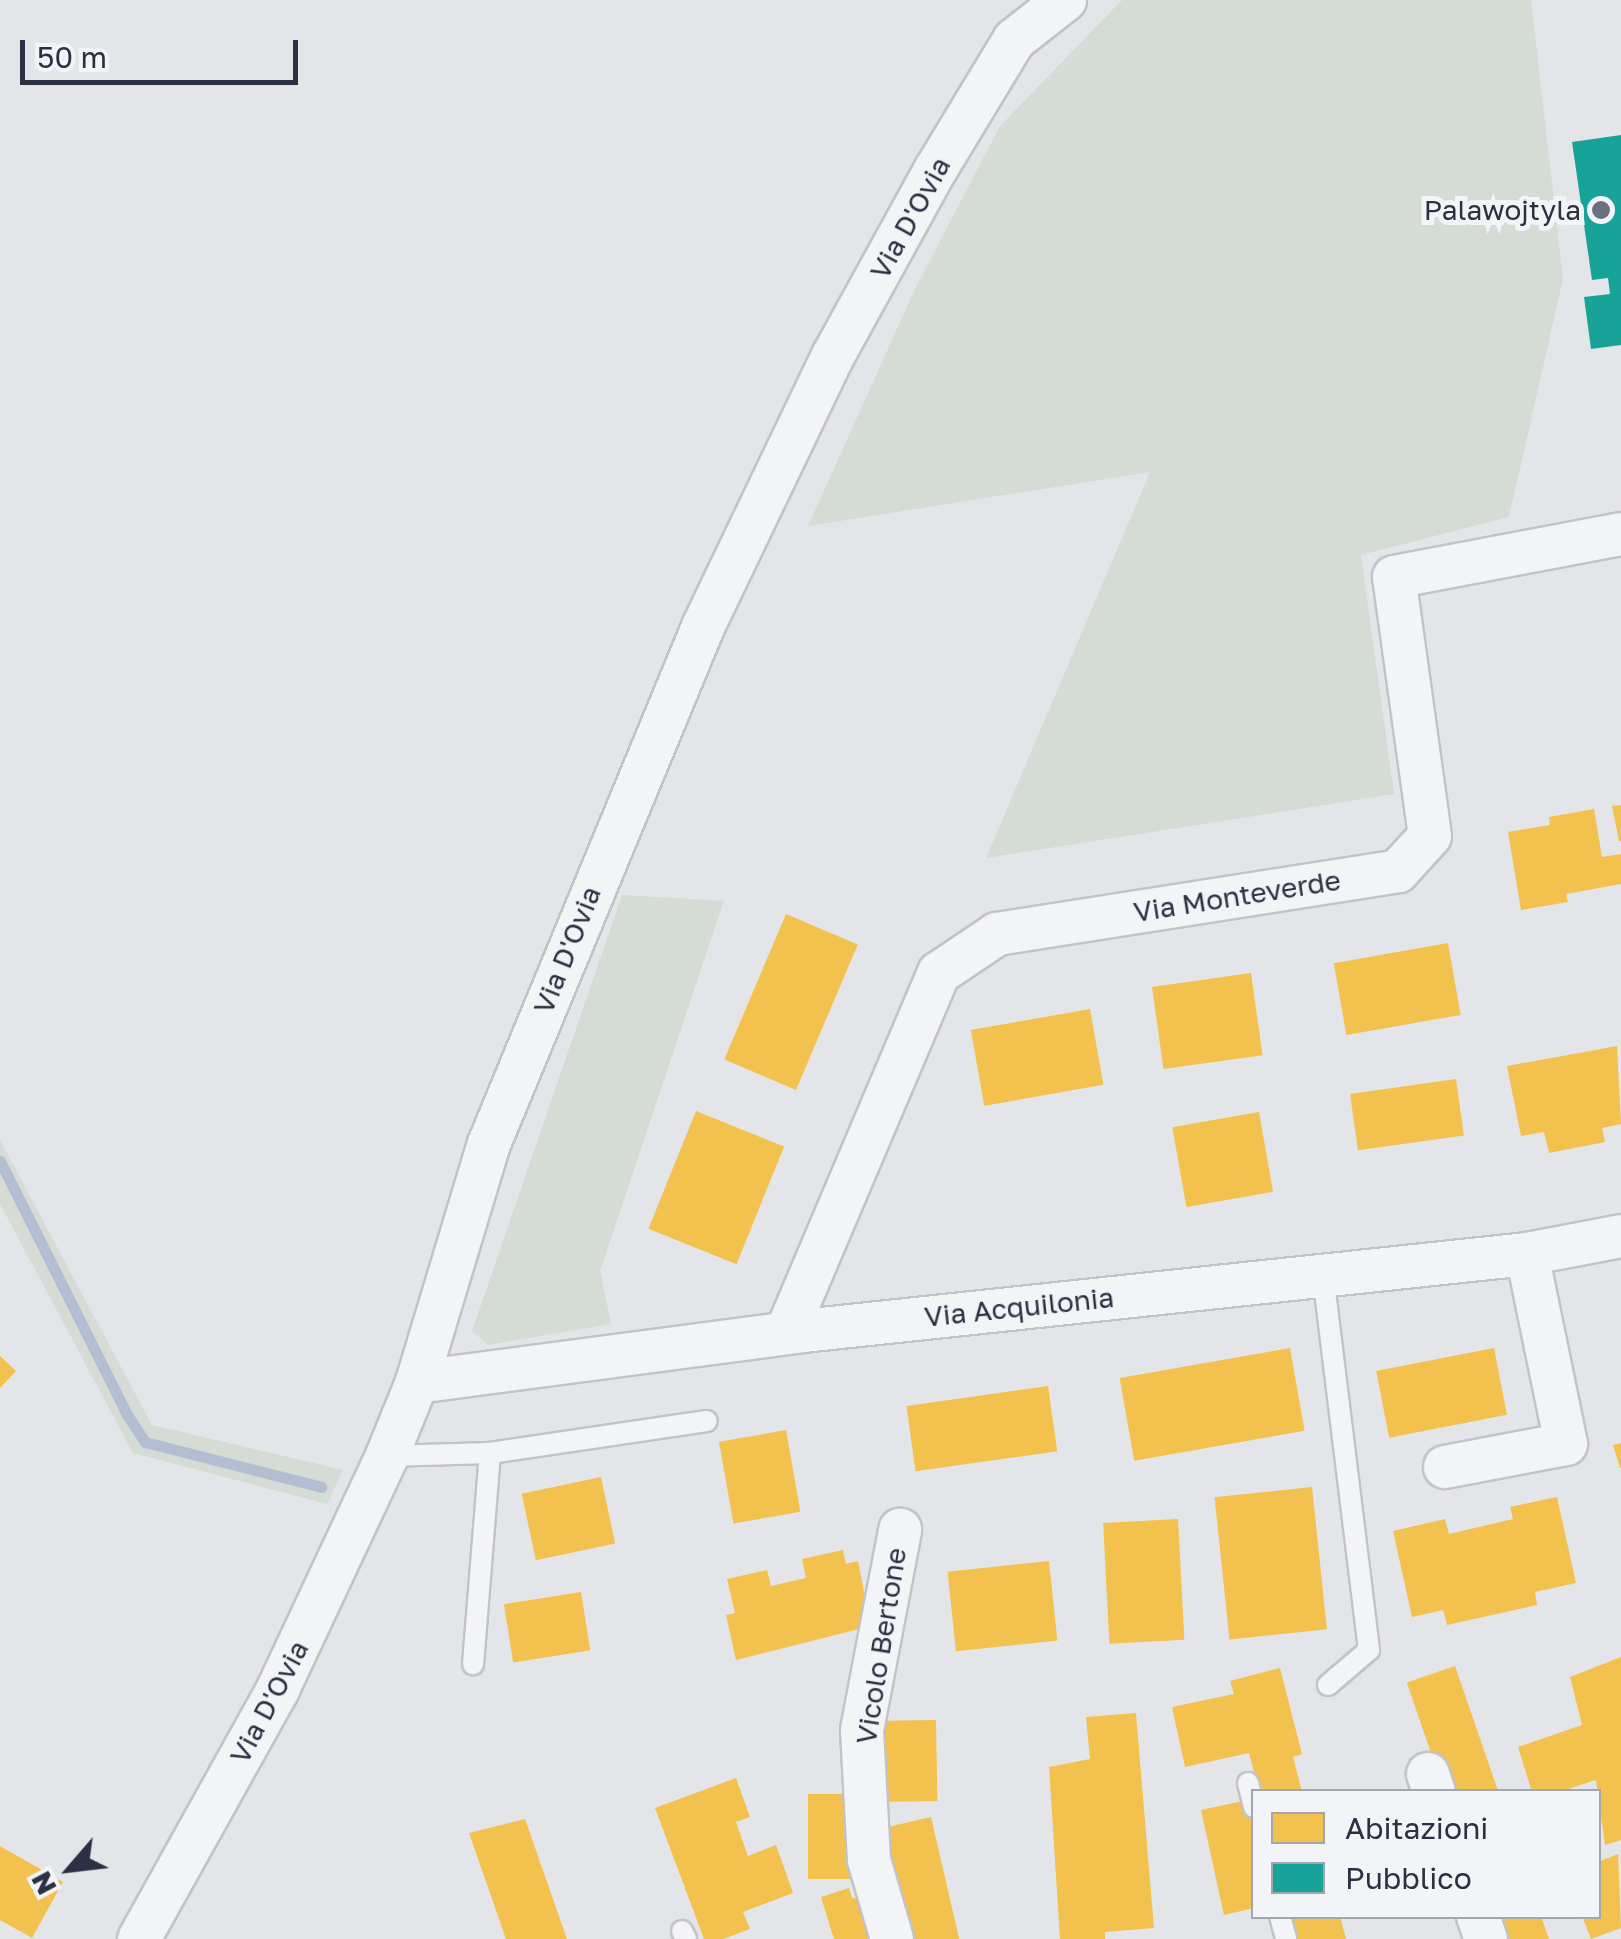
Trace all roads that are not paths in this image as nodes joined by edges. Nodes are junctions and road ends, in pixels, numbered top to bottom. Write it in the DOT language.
graph roads {
  1 [pos="1065,0"];
  2 [pos="1621,534"];
  3 [pos="1621,1236"];
  4 [pos="1527,1254"];
  5 [pos="1323,1275"];
  6 [pos="786,1333"];
  7 [pos="417,1382"];
  8 [pos="708,1422"];
  9 [pos="490,1453"];
  10 [pos="387,1456"];
  11 [pos="1444,1467"];
  12 [pos="900,1530"];
  13 [pos="474,1664"];
  14 [pos="1328,1686"];
  15 [pos="1248,1782"];
  16 [pos="1251,1794"];
  17 [pos="139,1939"];
  18 [pos="892,1939"];
  1 -- 7 [label="street, Via D'Ovia"];
  2 -- 6 [label="street, Via Monteverde"];
  3 -- 4 [label="street, Via Acquilonia"];
  4 -- 5 [label="street, Via Acquilonia"];
  4 -- 11 [label="street"];
  5 -- 6 [label="street, Via Acquilonia"];
  5 -- 14 [label="lane"];
  6 -- 7 [label="street, Via Acquilonia"];
  7 -- 10 [label="street, Via D'Ovia"];
  8 -- 9 [label="lane"];
  9 -- 10 [label="lane"];
  9 -- 13 [label="lane"];
  10 -- 17 [label="street, Via D'Ovia"];
  12 -- 18 [label="street, Vicolo Bertone"];
  15 -- 16 [label="lane"];
}
